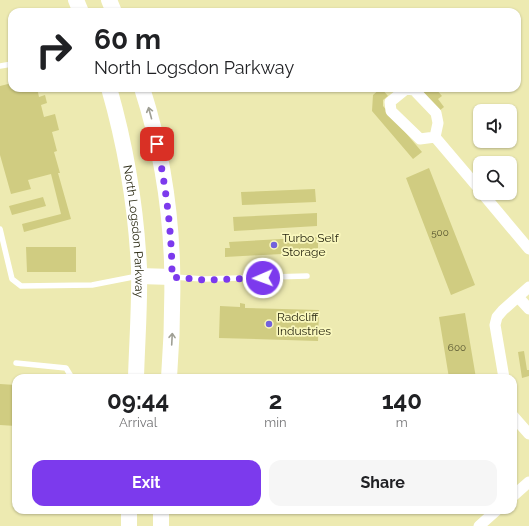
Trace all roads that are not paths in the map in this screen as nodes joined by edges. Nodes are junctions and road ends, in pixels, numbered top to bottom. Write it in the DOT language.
graph roads {
  1 [pos="110,92"];
  2 [pos="143,92"];
  3 [pos="402,92"];
  4 [pos="416,92"];
  5 [pos="435,137"];
  6 [pos="473,182"];
  7 [pos="488,200"];
  8 [pos="0,229"];
  9 [pos="529,249"];
  10 [pos="139,276"];
  11 [pos="307,276"];
  12 [pos="172,277"];
  13 [pos="529,287"];
  14 [pos="518,297"];
  15 [pos="529,309"];
  16 [pos="16,362"];
  17 [pos="70,374"];
  18 [pos="136,374"];
  19 [pos="169,374"];
  20 [pos="503,374"];
  21 [pos="517,420"];
  22 [pos="529,434"];
  23 [pos="529,482"];
  24 [pos="517,492"];
  25 [pos="129,514"];
  26 [pos="162,514"];
  27 [pos="492,514"];
  28 [pos="129,526"];
  29 [pos="160,526"];
  30 [pos="479,526"];
  1 -- 10 [label="main road, North Logsdon Parkway"];
  12 -- 2 [label="main road, one-way"];
  3 -- 5 [label="street"];
  4 -- 5 [label="street"];
  5 -- 6 [label="street"];
  7 -- 9 [label="street"];
  8 -- 10 [label="lane"];
  10 -- 12 [label="main road"];
  10 -- 18 [label="main road, North Logsdon Parkway"];
  11 -- 12 [label="lane"];
  19 -- 12 [label="main road, one-way"];
  13 -- 14 [label="street"];
  14 -- 15 [label="street"];
  14 -- 20 [label="street"];
  16 -- 17 [label="lane"];
  21 -- 22 [label="street"];
  23 -- 24 [label="street"];
  25 -- 28 [label="main road"];
  26 -- 29 [label="main road"];
  27 -- 30 [label="street"];
}
